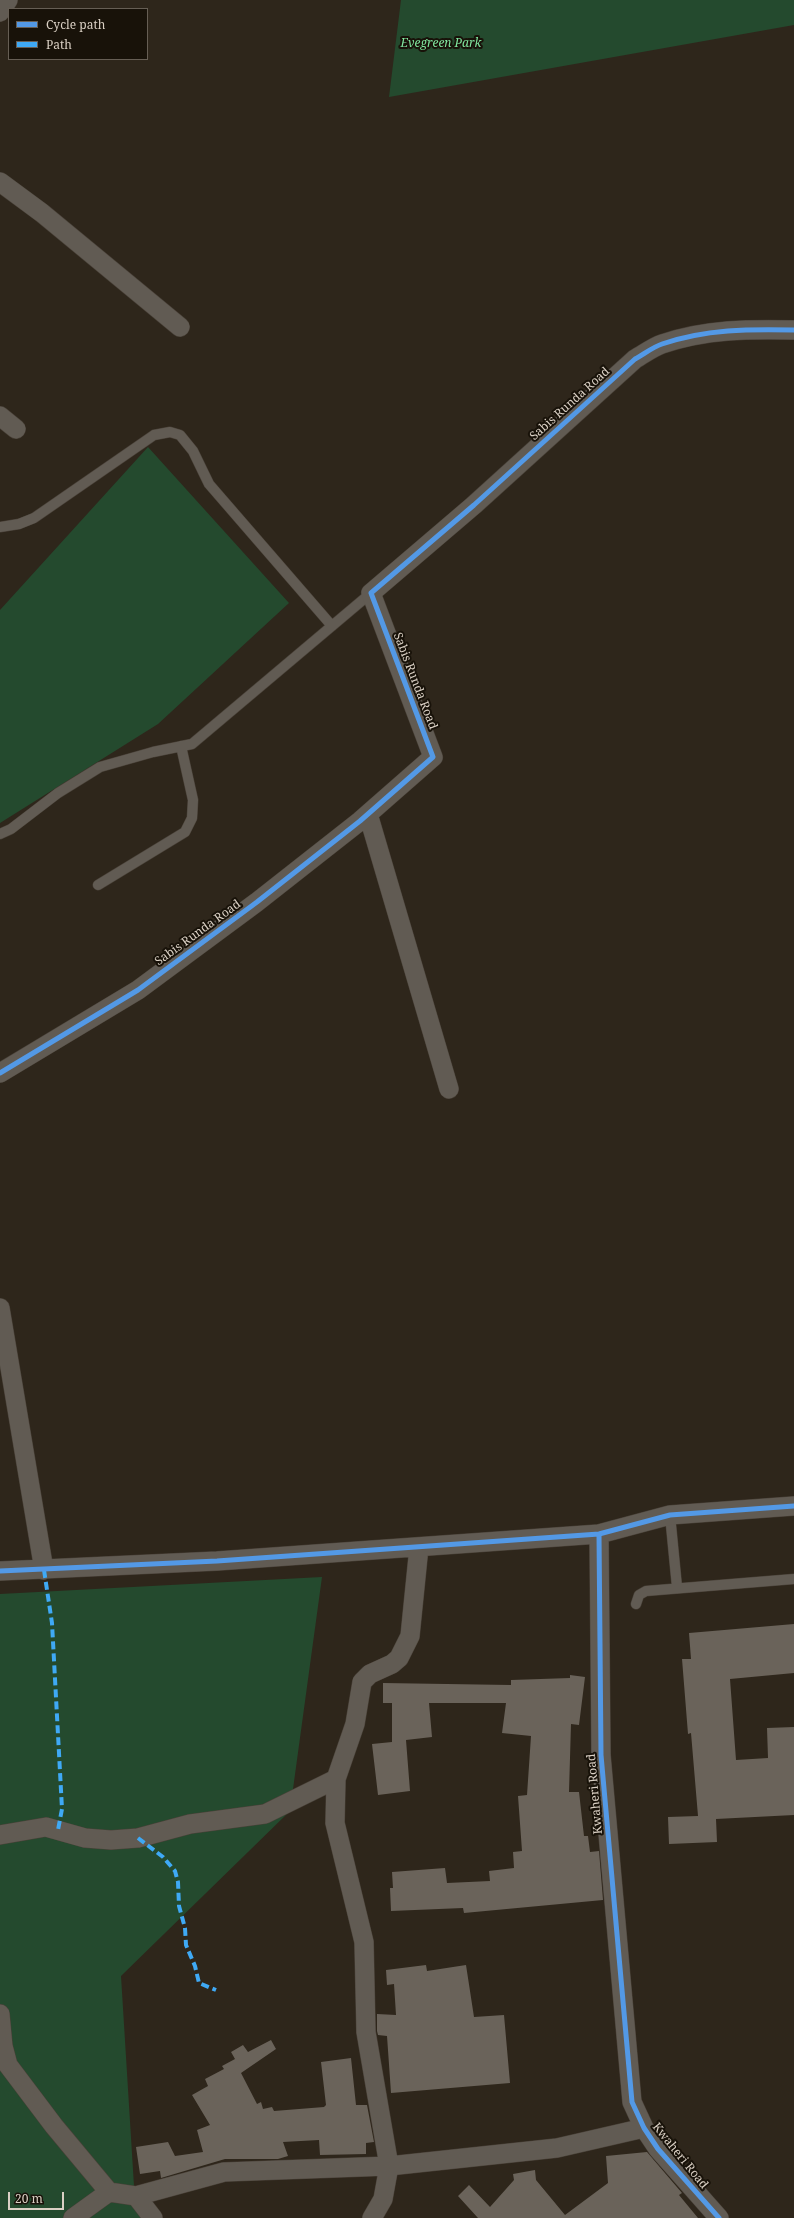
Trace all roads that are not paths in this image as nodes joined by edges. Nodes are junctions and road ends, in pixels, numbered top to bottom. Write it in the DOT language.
graph roads {
  1 [pos="8,0"];
  2 [pos="0,12"];
  3 [pos="0,182"];
  4 [pos="180,327"];
  5 [pos="794,330"];
  6 [pos="0,416"];
  7 [pos="16,429"];
  8 [pos="0,527"];
  9 [pos="372,593"];
  10 [pos="332,626"];
  11 [pos="181,746"];
  12 [pos="368,814"];
  13 [pos="0,834"];
  14 [pos="98,885"];
  15 [pos="0,1073"];
  16 [pos="449,1090"];
  17 [pos="0,1308"];
  18 [pos="794,1506"];
  19 [pos="670,1515"];
  20 [pos="599,1534"];
  21 [pos="419,1547"];
  22 [pos="44,1570"];
  23 [pos="0,1571"];
  24 [pos="794,1579"];
  25 [pos="677,1587"];
  26 [pos="636,1604"];
  27 [pos="336,1779"];
  28 [pos="2,1836"];
  29 [pos="0,2014"];
  30 [pos="644,2128"];
  31 [pos="389,2166"];
  32 [pos="109,2192"];
  33 [pos="136,2196"];
  34 [pos="73,2218"];
  35 [pos="153,2218"];
  36 [pos="372,2218"];
  37 [pos="719,2218"];
  1 -- 2 [label="street"];
  3 -- 4 [label="street"];
  5 -- 9 [label="street, Sabis Runda Road"];
  6 -- 7 [label="street"];
  8 -- 10 [label="lane"];
  9 -- 10 [label="lane"];
  9 -- 12 [label="street, Sabis Runda Road"];
  10 -- 11 [label="lane"];
  11 -- 13 [label="lane"];
  11 -- 14 [label="lane"];
  12 -- 15 [label="street, Sabis Runda Road"];
  12 -- 16 [label="street"];
  17 -- 22 [label="street"];
  18 -- 19 [label="street"];
  19 -- 20 [label="street"];
  19 -- 25 [label="lane"];
  20 -- 21 [label="street"];
  20 -- 30 [label="street, Kwaheri Road"];
  21 -- 22 [label="street"];
  21 -- 27 [label="street"];
  22 -- 23 [label="street"];
  24 -- 25 [label="lane"];
  25 -- 26 [label="lane"];
  27 -- 28 [label="street"];
  27 -- 31 [label="street"];
  29 -- 32 [label="street"];
  30 -- 31 [label="street"];
  30 -- 37 [label="street, Kwaheri Road"];
  31 -- 33 [label="street"];
  31 -- 36 [label="street"];
  32 -- 33 [label="street"];
  32 -- 34 [label="street"];
  33 -- 35 [label="street"];
}
